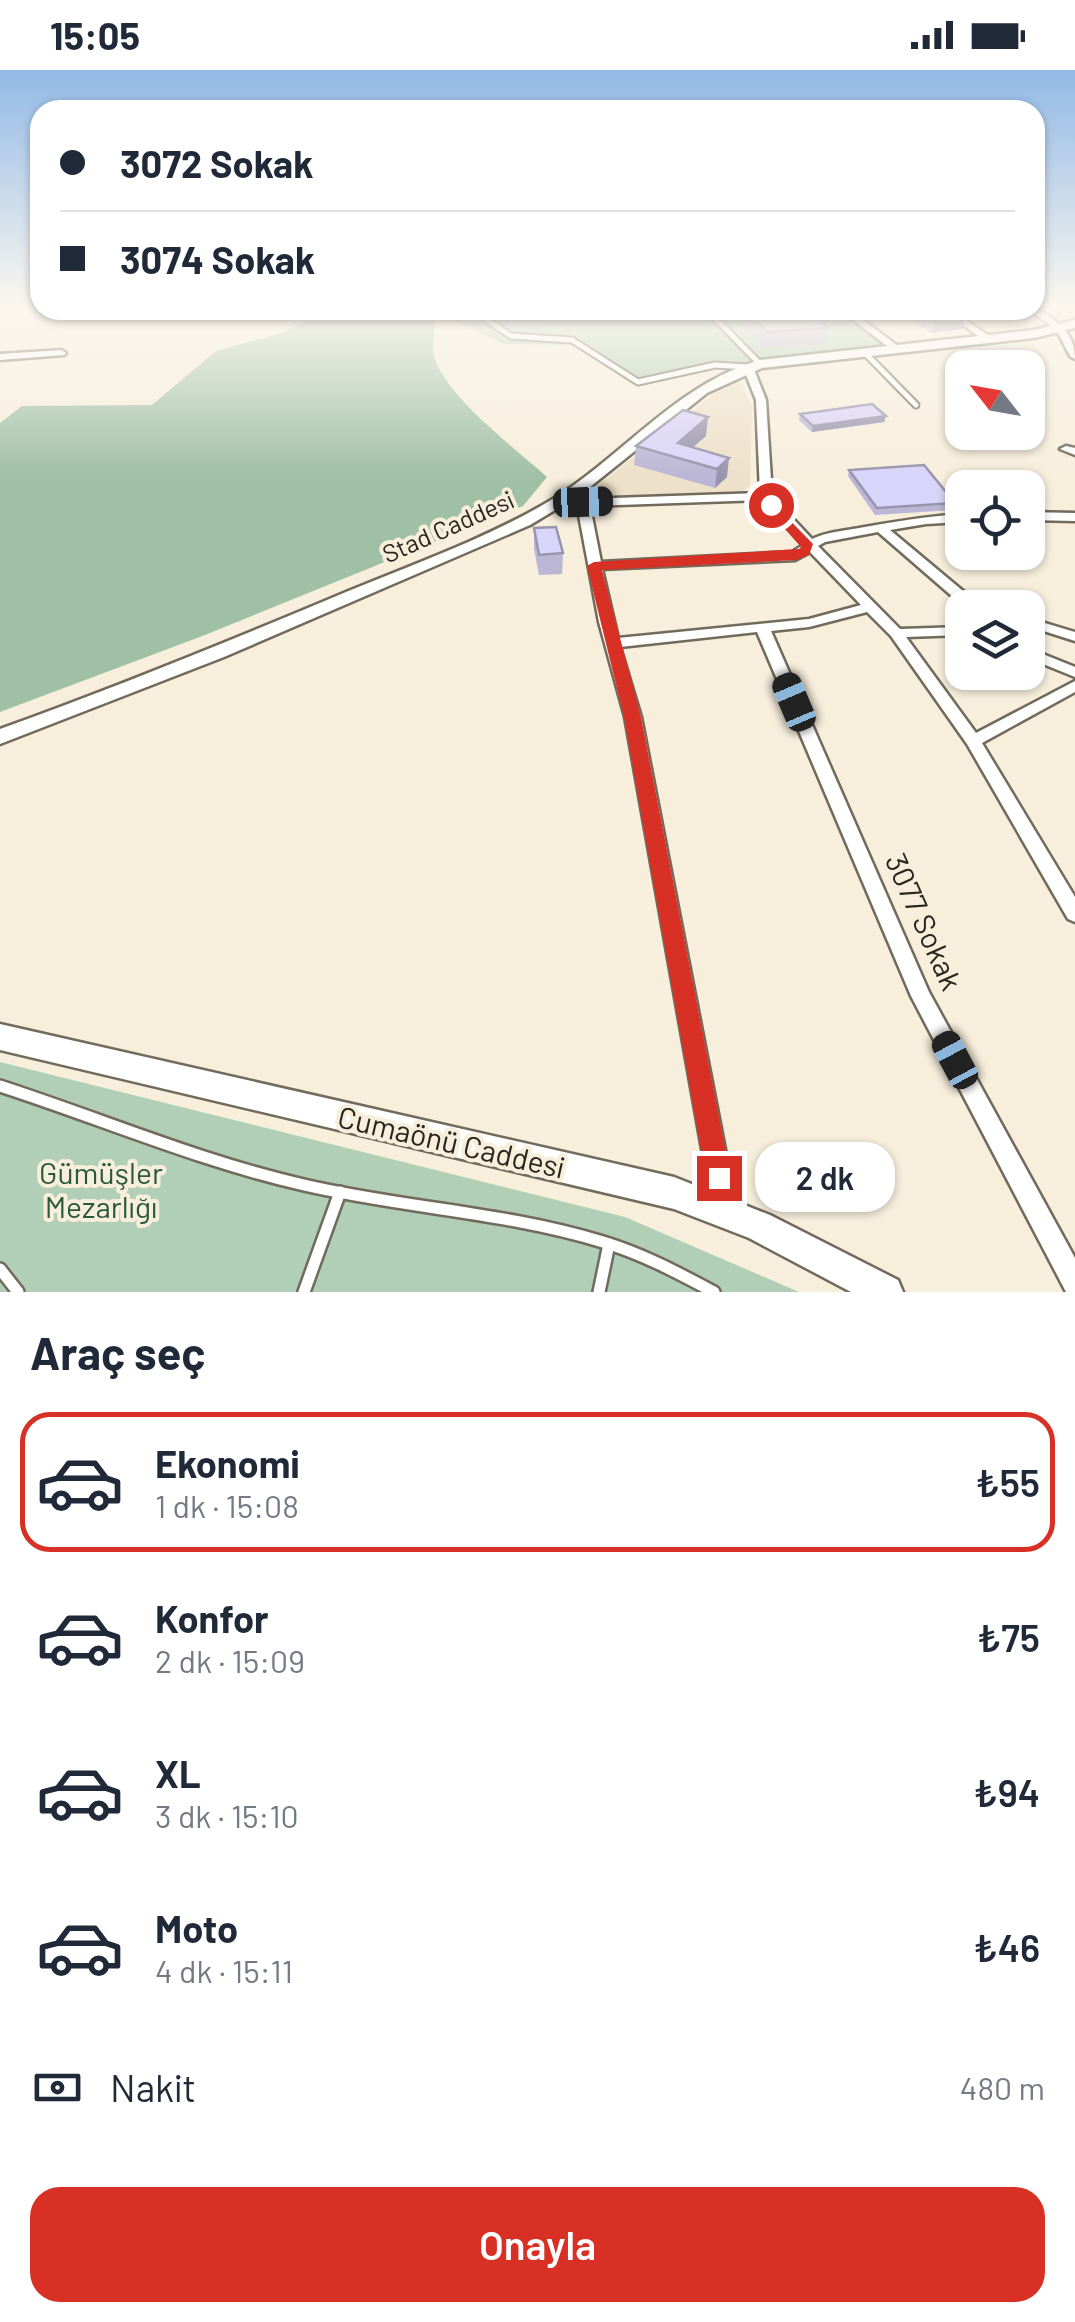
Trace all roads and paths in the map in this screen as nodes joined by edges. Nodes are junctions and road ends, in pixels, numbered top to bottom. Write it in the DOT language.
graph roads {
  1 [pos="607,362"];
  2 [pos="751,362"];
  3 [pos="788,362"];
  4 [pos="875,362"];
  5 [pos="754,366"];
  6 [pos="916,406"];
  7 [pos="766,496"];
  8 [pos="574,500"];
  9 [pos="1045,516"];
  10 [pos="1075,516"];
  11 [pos="945,520"];
  12 [pos="879,527"];
  13 [pos="808,546"];
  14 [pos="594,566"];
  15 [pos="953,590"];
  16 [pos="869,607"];
  17 [pos="1045,627"];
  18 [pos="763,629"];
  19 [pos="945,632"];
  20 [pos="896,633"];
  21 [pos="1075,637"];
  22 [pos="612,644"];
  23 [pos="1045,660"];
  24 [pos="1075,672"];
  25 [pos="1075,686"];
  26 [pos="0,737"];
  27 [pos="972,740"];
  28 [pos="1075,914"];
  29 [pos="0,1037"];
  30 [pos="0,1086"];
  31 [pos="340,1192"];
  32 [pos="725,1211"];
  33 [pos="608,1244"];
  34 [pos="0,1269"];
  35 [pos="1075,1283"];
  36 [pos="878,1290"];
  37 [pos="18,1292"];
  38 [pos="304,1292"];
  39 [pos="600,1292"];
  40 [pos="714,1292"];
  1 -- 5 [label="lane"];
  2 -- 5 [label="lane"];
  3 -- 5 [label="street, Stad Caddesi"];
  4 -- 6 [label="lane"];
  5 -- 7 [label="street"];
  5 -- 8 [label="street, Stad Caddesi"];
  7 -- 8 [label="street"];
  7 -- 13 [label="street"];
  8 -- 14 [label="street"];
  8 -- 26 [label="street, Stad Caddesi"];
  9 -- 10 [label="street"];
  11 -- 12 [label="street"];
  12 -- 13 [label="street"];
  12 -- 15 [label="street"];
  13 -- 14 [label="street"];
  13 -- 16 [label="street"];
  14 -- 22 [label="street"];
  16 -- 18 [label="street"];
  16 -- 20 [label="street"];
  17 -- 21 [label="street"];
  18 -- 22 [label="street"];
  18 -- 35 [label="street, 3077 Sokak"];
  19 -- 20 [label="street"];
  20 -- 27 [label="street"];
  22 -- 32 [label="street"];
  23 -- 24 [label="street"];
  25 -- 27 [label="street"];
  27 -- 28 [label="street"];
  29 -- 32 [label="street, Cumaönü Caddesi"];
  30 -- 31 [label="lane"];
  31 -- 33 [label="lane"];
  31 -- 38 [label="lane"];
  32 -- 36 [label="street, Cumaönü Caddesi"];
  33 -- 39 [label="lane"];
  33 -- 40 [label="lane"];
  34 -- 37 [label="lane"];
}
